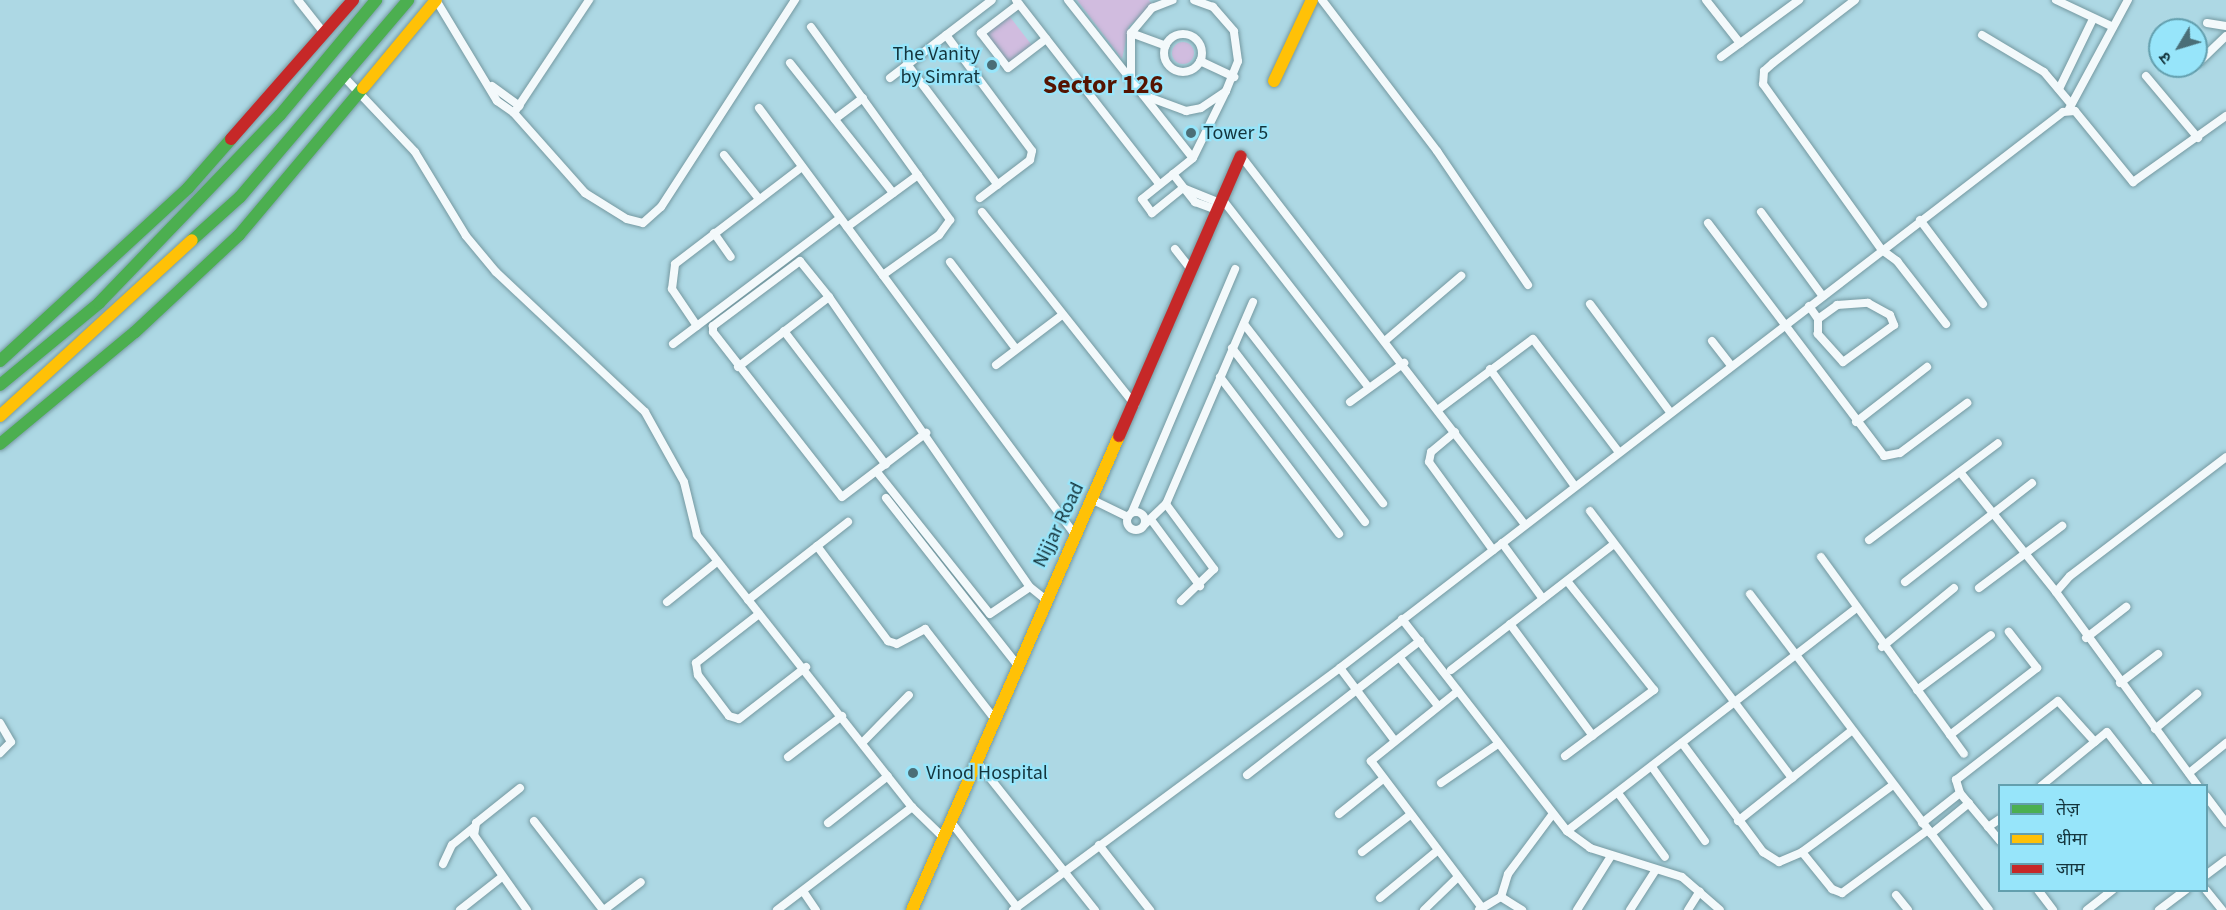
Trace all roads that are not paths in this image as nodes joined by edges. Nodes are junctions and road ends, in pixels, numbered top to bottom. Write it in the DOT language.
graph roads {
  1 [pos="298,0"];
  2 [pos="353,0"];
  3 [pos="376,0"];
  4 [pos="408,0"];
  5 [pos="436,0"];
  6 [pos="589,0"];
  7 [pos="795,0"];
  8 [pos="1068,0"];
  9 [pos="1173,0"];
  10 [pos="1194,0"];
  11 [pos="1323,0"];
  12 [pos="1706,0"];
  13 [pos="1799,0"];
  14 [pos="1855,0"];
  15 [pos="2056,0"];
  16 [pos="2128,0"];
  17 [pos="988,1"];
  18 [pos="1017,2"];
  19 [pos="1308,3"];
  20 [pos="2093,19"];
  21 [pos="2208,23"];
  22 [pos="2226,26"];
  23 [pos="811,27"];
  24 [pos="2113,27"];
  25 [pos="324,33"];
  26 [pos="1131,33"];
  27 [pos="946,35"];
  28 [pos="1982,35"];
  29 [pos="2226,36"];
  30 [pos="1046,39"];
  31 [pos="1740,43"];
  32 [pos="1166,45"];
  33 [pos="2208,54"];
  34 [pos="1721,57"];
  35 [pos="1200,61"];
  36 [pos="790,63"];
  37 [pos="908,64"];
  38 [pos="2146,76"];
  39 [pos="1234,77"];
  40 [pos="345,78"];
  41 [pos="890,78"];
  42 [pos="1131,80"];
  43 [pos="1274,81"];
  44 [pos="2059,89"];
  45 [pos="360,90"];
  46 [pos="1226,91"];
  47 [pos="1143,95"];
  48 [pos="863,99"];
  49 [pos="2070,107"];
  50 [pos="759,108"];
  51 [pos="517,109"];
  52 [pos="2226,116"];
  53 [pos="835,119"];
  54 [pos="2198,138"];
  55 [pos="724,155"];
  56 [pos="1241,156"];
  57 [pos="1193,158"];
  58 [pos="802,167"];
  59 [pos="1173,174"];
  60 [pos="918,175"];
  61 [pos="1159,184"];
  62 [pos="998,185"];
  63 [pos="1184,188"];
  64 [pos="893,193"];
  65 [pos="980,198"];
  66 [pos="759,199"];
  67 [pos="1220,204"];
  68 [pos="982,212"];
  69 [pos="1761,212"];
  70 [pos="840,218"];
  71 [pos="1920,220"];
  72 [pos="1708,223"];
  73 [pos="847,227"];
  74 [pos="714,232"];
  75 [pos="1175,249"];
  76 [pos="1882,250"];
  77 [pos="731,257"];
  78 [pos="950,262"];
  79 [pos="1235,269"];
  80 [pos="1193,272"];
  81 [pos="883,275"];
  82 [pos="1461,276"];
  83 [pos="1528,285"];
  84 [pos="1822,295"];
  85 [pos="829,297"];
  86 [pos="1253,302"];
  87 [pos="1590,304"];
  88 [pos="1983,304"];
  89 [pos="1809,306"];
  90 [pos="1062,315"];
  91 [pos="1818,320"];
  92 [pos="1244,324"];
  93 [pos="1784,324"];
  94 [pos="1946,324"];
  95 [pos="697,326"];
  96 [pos="784,331"];
  97 [pos="1386,340"];
  98 [pos="1712,341"];
  99 [pos="673,345"];
  100 [pos="1232,348"];
  101 [pos="1016,349"];
  102 [pos="0,361"];
  103 [pos="1404,363"];
  104 [pos="996,365"];
  105 [pos="1731,365"];
  106 [pos="738,367"];
  107 [pos="1927,367"];
  108 [pos="1490,369"];
  109 [pos="1220,377"];
  110 [pos="0,385"];
  111 [pos="1369,388"];
  112 [pos="1350,402"];
  113 [pos="1967,403"];
  114 [pos="1135,405"];
  115 [pos="1438,409"];
  116 [pos="1670,412"];
  117 [pos="0,416"];
  118 [pos="1856,422"];
  119 [pos="1455,432"];
  120 [pos="926,433"];
  121 [pos="1998,443"];
  122 [pos="0,444"];
  123 [pos="1618,451"];
  124 [pos="2226,457"];
  125 [pos="886,465"];
  126 [pos="877,472"];
  127 [pos="1960,472"];
  128 [pos="2032,483"];
  129 [pos="1574,485"];
  130 [pos="886,498"];
  131 [pos="1093,500"];
  132 [pos="1383,503"];
  133 [pos="1166,504"];
  134 [pos="1590,511"];
  135 [pos="1992,514"];
  136 [pos="1130,515"];
  137 [pos="848,522"];
  138 [pos="1365,522"];
  139 [pos="1148,523"];
  140 [pos="1524,524"];
  141 [pos="2062,526"];
  142 [pos="1339,534"];
  143 [pos="1076,537"];
  144 [pos="1869,540"];
  145 [pos="1502,543"];
  146 [pos="1613,545"];
  147 [pos="817,546"];
  148 [pos="1493,550"];
  149 [pos="2024,554"];
  150 [pos="1821,557"];
  151 [pos="717,562"];
  152 [pos="1567,581"];
  153 [pos="1905,582"];
  154 [pos="1200,586"];
  155 [pos="1030,587"];
  156 [pos="1954,588"];
  157 [pos="1979,588"];
  158 [pos="2056,592"];
  159 [pos="1750,594"];
  160 [pos="1045,599"];
  161 [pos="1543,599"];
  162 [pos="748,600"];
  163 [pos="1181,601"];
  164 [pos="667,602"];
  165 [pos="2126,607"];
  166 [pos="1855,609"];
  167 [pos="759,614"];
  168 [pos="1402,619"];
  169 [pos="1510,624"];
  170 [pos="2008,632"];
  171 [pos="1991,635"];
  172 [pos="2086,638"];
  173 [pos="1420,642"];
  174 [pos="1882,647"];
  175 [pos="2158,654"];
  176 [pos="1797,656"];
  177 [pos="1400,658"];
  178 [pos="806,667"];
  179 [pos="1018,667"];
  180 [pos="1340,668"];
  181 [pos="1451,670"];
  182 [pos="2120,683"];
  183 [pos="1358,690"];
  184 [pos="1917,690"];
  185 [pos="1458,691"];
  186 [pos="2197,694"];
  187 [pos="909,695"];
  188 [pos="1736,704"];
  189 [pos="1438,706"];
  190 [pos="842,716"];
  191 [pos="996,721"];
  192 [pos="0,723"];
  193 [pos="2155,729"];
  194 [pos="1851,731"];
  195 [pos="1950,735"];
  196 [pos="1593,736"];
  197 [pos="1394,740"];
  198 [pos="2095,742"];
  199 [pos="862,743"];
  200 [pos="1682,743"];
  201 [pos="2226,743"];
  202 [pos="1498,744"];
  203 [pos="0,753"];
  204 [pos="1965,754"];
  205 [pos="1565,756"];
  206 [pos="788,757"];
  207 [pos="978,763"];
  208 [pos="1652,767"];
  209 [pos="2188,773"];
  210 [pos="1247,775"];
  211 [pos="888,776"];
  212 [pos="1791,778"];
  213 [pos="1383,779"];
  214 [pos="1441,783"];
  215 [pos="2043,784"];
  216 [pos="2147,784"];
  217 [pos="2196,784"];
  218 [pos="1893,785"];
  219 [pos="520,788"];
  220 [pos="1618,793"];
  221 [pos="1960,794"];
  222 [pos="2208,798"];
  223 [pos="1969,803"];
  224 [pos="912,807"];
  225 [pos="1339,814"];
  226 [pos="1410,815"];
  227 [pos="1552,815"];
  228 [pos="2225,819"];
  229 [pos="1738,820"];
  230 [pos="1998,820"];
  231 [pos="534,821"];
  232 [pos="951,822"];
  233 [pos="828,823"];
  234 [pos="474,827"];
  235 [pos="1988,827"];
  236 [pos="1927,829"];
  237 [pos="1567,831"];
  238 [pos="944,838"];
  239 [pos="1998,840"];
  240 [pos="1705,841"];
  241 [pos="1100,845"];
  242 [pos="1437,851"];
  243 [pos="1362,852"];
  244 [pos="1803,852"];
  245 [pos="1611,856"];
  246 [pos="1665,857"];
  247 [pos="2226,861"];
  248 [pos="443,864"];
  249 [pos="1064,871"];
  250 [pos="1655,872"];
  251 [pos="2208,874"];
  252 [pos="502,878"];
  253 [pos="1457,878"];
  254 [pos="641,882"];
  255 [pos="803,891"];
  256 [pos="1700,891"];
  257 [pos="2039,892"];
  258 [pos="2110,892"];
  259 [pos="2185,892"];
  260 [pos="2208,892"];
  261 [pos="1896,895"];
  262 [pos="1501,897"];
  263 [pos="1380,898"];
  264 [pos="1015,909"];
  265 [pos="1480,909"];
  266 [pos="460,910"];
  267 [pos="527,910"];
  268 [pos="604,910"];
  269 [pos="777,910"];
  270 [pos="816,910"];
  271 [pos="912,910"];
  272 [pos="1095,910"];
  273 [pos="1150,910"];
  274 [pos="1424,910"];
  275 [pos="1522,910"];
  276 [pos="1577,910"];
  277 [pos="1630,910"];
  278 [pos="1688,910"];
  279 [pos="1720,910"];
  280 [pos="1908,910"];
  281 [pos="1989,910"];
  282 [pos="2053,910"];
  283 [pos="2087,910"];
  284 [pos="2160,910"];
  285 [pos="2222,910"];
  1 -- 25 [label="street"];
  2 -- 25 [label="street"];
  3 -- 110 [label="street"];
  4 -- 40 [label="street"];
  5 -- 45 [label="street"];
  5 -- 51 [label="street"];
  6 -- 51 [label="street"];
  7 -- 51 [label="street"];
  8 -- 42 [label="street"];
  9 -- 26 [label="street"];
  10 -- 39 [label="street"];
  11 -- 83 [label="street"];
  12 -- 31 [label="street"];
  13 -- 31 [label="street"];
  14 -- 76 [label="street"];
  15 -- 20 [label="street"];
  16 -- 24 [label="street"];
  17 -- 27 [label="street"];
  18 -- 30 [label="street"];
  18 -- 30 [label="street"];
  19 -- 43 [label="street"];
  20 -- 24 [label="street"];
  20 -- 44 [label="street"];
  21 -- 22 [label="street"];
  23 -- 48 [label="street"];
  24 -- 49 [label="street"];
  25 -- 102 [label="street"];
  26 -- 32 [label="street"];
  26 -- 42 [label="street"];
  27 -- 37 [label="street"];
  27 -- 62 [label="street"];
  28 -- 44 [label="street"];
  29 -- 33 [label="street"];
  30 -- 61 [label="street"];
  31 -- 34 [label="street"];
  32 -- 35 [label="street"];
  32 -- 35 [label="street"];
  35 -- 39 [label="street"];
  36 -- 53 [label="street"];
  37 -- 41 [label="street"];
  37 -- 62 [label="street"];
  38 -- 54 [label="street"];
  39 -- 46 [label="street"];
  40 -- 45 [label="street"];
  40 -- 117 [label="street"];
  42 -- 47 [label="street"];
  44 -- 49 [label="street"];
  45 -- 122 [label="street"];
  45 -- 151 [label="street"];
  46 -- 47 [label="street"];
  46 -- 57 [label="street"];
  47 -- 57 [label="street"];
  48 -- 53 [label="street"];
  48 -- 60 [label="street"];
  49 -- 54 [label="street"];
  49 -- 71 [label="street"];
  50 -- 58 [label="street"];
  52 -- 54 [label="street"];
  53 -- 64 [label="street"];
  55 -- 66 [label="street"];
  56 -- 67 [label="street, Nijjar Road"];
  56 -- 97 [label="street"];
  57 -- 59 [label="street"];
  58 -- 66 [label="street"];
  58 -- 70 [label="street"];
  59 -- 61 [label="street"];
  59 -- 63 [label="street"];
  60 -- 64 [label="street"];
  60 -- 81 [label="street"];
  61 -- 63 [label="street"];
  62 -- 65 [label="street"];
  63 -- 67 [label="street"];
  63 -- 67 [label="street"];
  64 -- 73 [label="street"];
  66 -- 74 [label="street"];
  67 -- 80 [label="street, Nijjar Road"];
  67 -- 111 [label="street"];
  68 -- 90 [label="street"];
  69 -- 84 [label="street"];
  70 -- 73 [label="street"];
  70 -- 95 [label="street"];
  71 -- 76 [label="street"];
  71 -- 88 [label="street"];
  72 -- 93 [label="street"];
  73 -- 81 [label="street"];
  74 -- 77 [label="street"];
  74 -- 95 [label="street"];
  75 -- 80 [label="street"];
  76 -- 84 [label="street"];
  76 -- 94 [label="street"];
  78 -- 101 [label="street"];
  79 -- 136 [label="street"];
  80 -- 114 [label="street, Nijjar Road"];
  81 -- 143 [label="street"];
  82 -- 97 [label="street"];
  84 -- 89 [label="street"];
  85 -- 96 [label="street"];
  85 -- 106 [label="street"];
  85 -- 120 [label="street"];
  86 -- 92 [label="street"];
  87 -- 116 [label="street"];
  89 -- 91 [label="street"];
  89 -- 93 [label="street"];
  90 -- 101 [label="street"];
  90 -- 114 [label="street"];
  91 -- 91 [label="street"];
  92 -- 100 [label="street"];
  92 -- 132 [label="street"];
  93 -- 105 [label="street"];
  93 -- 118 [label="street"];
  95 -- 99 [label="street"];
  96 -- 106 [label="street"];
  96 -- 125 [label="street"];
  97 -- 103 [label="street"];
  98 -- 105 [label="street"];
  100 -- 109 [label="street"];
  100 -- 138 [label="street"];
  101 -- 104 [label="street"];
  103 -- 111 [label="street"];
  103 -- 115 [label="street"];
  105 -- 116 [label="street"];
  106 -- 126 [label="street"];
  107 -- 118 [label="street"];
  108 -- 115 [label="street"];
  108 -- 123 [label="street"];
  108 -- 129 [label="street"];
  109 -- 133 [label="street"];
  109 -- 142 [label="street"];
  111 -- 112 [label="street"];
  113 -- 118 [label="street"];
  114 -- 131 [label="street, Nijjar Road"];
  115 -- 119 [label="street"];
  116 -- 123 [label="street"];
  119 -- 140 [label="street"];
  119 -- 148 [label="street"];
  120 -- 125 [label="street"];
  120 -- 155 [label="street"];
  121 -- 127 [label="street"];
  123 -- 129 [label="street"];
  124 -- 158 [label="street"];
  125 -- 126 [label="street"];
  126 -- 155 [label="street"];
  127 -- 135 [label="street"];
  127 -- 144 [label="street"];
  128 -- 135 [label="street"];
  129 -- 140 [label="street"];
  130 -- 179 [label="street"];
  131 -- 136 [label="street"];
  131 -- 143 [label="street, Nijjar Road"];
  133 -- 139 [label="street"];
  133 -- 154 [label="street"];
  134 -- 146 [label="street"];
  135 -- 149 [label="street"];
  135 -- 153 [label="street"];
  136 -- 139 [label="street"];
  136 -- 139 [label="street"];
  137 -- 147 [label="street"];
  139 -- 154 [label="street"];
  140 -- 145 [label="street"];
  141 -- 149 [label="street"];
  143 -- 160 [label="street, Nijjar Road"];
  145 -- 148 [label="street"];
  145 -- 161 [label="street"];
  146 -- 152 [label="street"];
  146 -- 188 [label="street"];
  147 -- 162 [label="street"];
  147 -- 191 [label="street"];
  148 -- 168 [label="street"];
  149 -- 157 [label="street"];
  149 -- 158 [label="street"];
  150 -- 166 [label="street"];
  151 -- 162 [label="street"];
  151 -- 164 [label="street"];
  152 -- 161 [label="street"];
  152 -- 196 [label="street"];
  154 -- 163 [label="street"];
  155 -- 160 [label="street"];
  156 -- 174 [label="street"];
  158 -- 172 [label="street"];
  159 -- 176 [label="street"];
  160 -- 179 [label="street, Nijjar Road"];
  161 -- 169 [label="street"];
  162 -- 167 [label="street"];
  165 -- 172 [label="street"];
  166 -- 174 [label="street"];
  166 -- 176 [label="street"];
  167 -- 178 [label="street"];
  167 -- 178 [label="street"];
  168 -- 173 [label="street"];
  168 -- 180 [label="street"];
  169 -- 181 [label="street"];
  169 -- 196 [label="street"];
  170 -- 195 [label="street"];
  171 -- 184 [label="street"];
  172 -- 182 [label="street"];
  173 -- 177 [label="street"];
  173 -- 185 [label="street"];
  174 -- 184 [label="street"];
  175 -- 182 [label="street"];
  176 -- 188 [label="street"];
  176 -- 194 [label="street"];
  177 -- 183 [label="street"];
  177 -- 189 [label="street"];
  178 -- 190 [label="street"];
  179 -- 191 [label="street, Nijjar Road"];
  180 -- 183 [label="street"];
  180 -- 241 [label="street"];
  182 -- 193 [label="street"];
  183 -- 197 [label="street"];
  183 -- 210 [label="street"];
  184 -- 195 [label="street"];
  185 -- 189 [label="street"];
  185 -- 202 [label="street"];
  186 -- 193 [label="street"];
  187 -- 199 [label="street"];
  188 -- 200 [label="street"];
  188 -- 212 [label="street"];
  189 -- 197 [label="street"];
  190 -- 199 [label="street"];
  190 -- 206 [label="street"];
  191 -- 207 [label="street, Nijjar Road"];
  192 -- 203 [label="street"];
  193 -- 209 [label="street"];
  194 -- 212 [label="street"];
  194 -- 218 [label="street"];
  195 -- 204 [label="street"];
  196 -- 205 [label="street"];
  197 -- 213 [label="street"];
  198 -- 215 [label="street"];
  198 -- 216 [label="street"];
  198 -- 221 [label="street"];
  199 -- 211 [label="street"];
  200 -- 208 [label="street"];
  200 -- 229 [label="street"];
  201 -- 209 [label="street"];
  202 -- 214 [label="street"];
  202 -- 227 [label="street"];
  207 -- 232 [label="street, Nijjar Road"];
  207 -- 249 [label="street"];
  208 -- 220 [label="street"];
  208 -- 240 [label="street"];
  209 -- 217 [label="street"];
  211 -- 224 [label="street"];
  211 -- 233 [label="street"];
  212 -- 229 [label="street"];
  213 -- 225 [label="street"];
  213 -- 226 [label="street"];
  218 -- 236 [label="street"];
  218 -- 244 [label="street"];
  219 -- 234 [label="street"];
  220 -- 237 [label="street"];
  220 -- 246 [label="street"];
  221 -- 223 [label="street"];
  221 -- 236 [label="street"];
  222 -- 228 [label="street"];
  223 -- 235 [label="street"];
  223 -- 236 [label="street"];
  224 -- 238 [label="street"];
  224 -- 255 [label="street"];
  226 -- 242 [label="street"];
  226 -- 243 [label="street"];
  227 -- 237 [label="street"];
  227 -- 262 [label="street"];
  229 -- 244 [label="street"];
  230 -- 235 [label="street"];
  231 -- 268 [label="street"];
  232 -- 238 [label="street, Nijjar Road"];
  232 -- 264 [label="street"];
  234 -- 248 [label="street"];
  234 -- 252 [label="street"];
  235 -- 239 [label="street"];
  236 -- 244 [label="street"];
  236 -- 281 [label="street"];
  237 -- 245 [label="street"];
  238 -- 271 [label="street, Nijjar Road"];
  241 -- 249 [label="street"];
  241 -- 273 [label="street"];
  242 -- 253 [label="street"];
  242 -- 263 [label="street"];
  245 -- 250 [label="street"];
  245 -- 276 [label="street"];
  247 -- 251 [label="street"];
  249 -- 264 [label="street"];
  249 -- 272 [label="street"];
  250 -- 256 [label="street"];
  250 -- 277 [label="street"];
  252 -- 266 [label="street"];
  252 -- 267 [label="street"];
  253 -- 265 [label="street"];
  253 -- 274 [label="street"];
  254 -- 268 [label="street"];
  255 -- 269 [label="street"];
  255 -- 270 [label="street"];
  256 -- 278 [label="street"];
  256 -- 279 [label="street"];
  257 -- 282 [label="street"];
  258 -- 283 [label="street"];
  259 -- 284 [label="street"];
  260 -- 285 [label="street"];
  261 -- 280 [label="street"];
  262 -- 265 [label="street"];
  262 -- 275 [label="street"];
}
